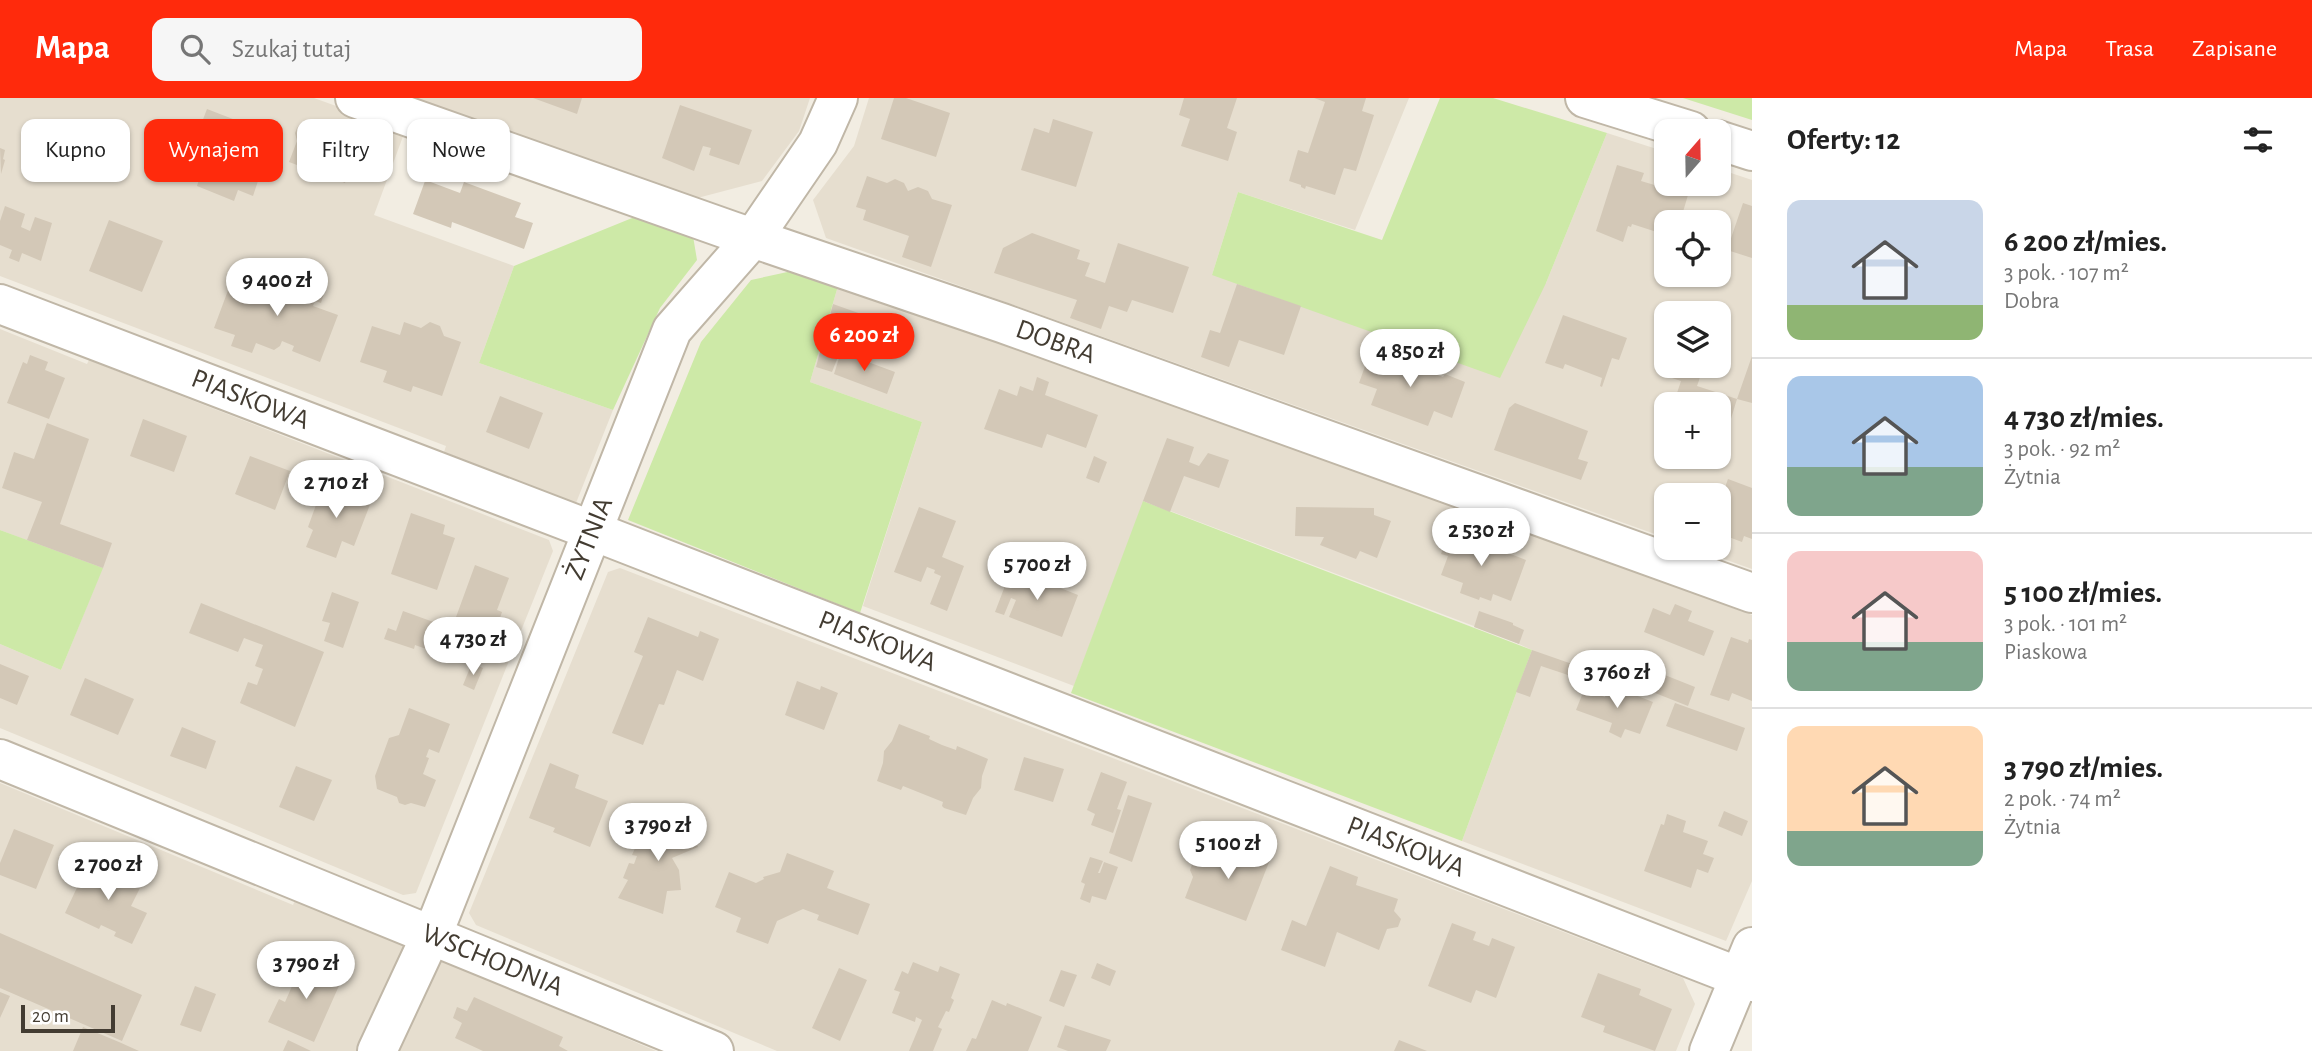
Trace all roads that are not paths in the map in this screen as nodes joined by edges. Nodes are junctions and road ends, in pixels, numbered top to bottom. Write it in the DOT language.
graph roads {
  1 [pos="355,98"];
  2 [pos="838,98"];
  3 [pos="1585,98"];
  4 [pos="1654,120"];
  5 [pos="1731,144"];
  6 [pos="1752,151"];
  7 [pos="753,238"];
  8 [pos="0,304"];
  9 [pos="593,531"];
  10 [pos="1752,593"];
  11 [pos="0,759"];
  12 [pos="432,936"];
  13 [pos="1748,969"];
  14 [pos="377,1051"];
  15 [pos="714,1051"];
  16 [pos="1709,1051"];
  1 -- 7 [label="street, DOBRA"];
  2 -- 7 [label="street, ŻYTNIA"];
  3 -- 4 [label="street"];
  5 -- 6 [label="street"];
  7 -- 9 [label="street, ŻYTNIA"];
  7 -- 10 [label="street, DOBRA"];
  8 -- 9 [label="street, PIASKOWA"];
  9 -- 12 [label="street, ŻYTNIA"];
  9 -- 13 [label="street, PIASKOWA"];
  11 -- 12 [label="street, WSCHODNIA"];
  12 -- 14 [label="street, ŻYTNIA"];
  12 -- 15 [label="street, WSCHODNIA"];
  13 -- 16 [label="street"];
}
